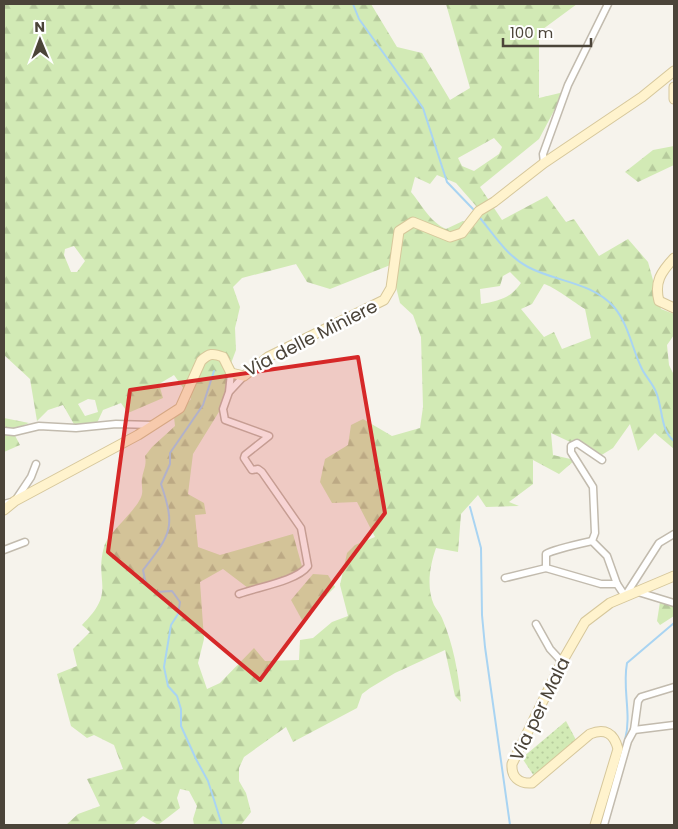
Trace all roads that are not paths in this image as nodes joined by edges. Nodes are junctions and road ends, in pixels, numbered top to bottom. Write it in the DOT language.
graph roads {
  1 [pos="608,4"];
  2 [pos="674,71"];
  3 [pos="674,87"];
  4 [pos="674,99"];
  5 [pos="544,163"];
  6 [pos="674,258"];
  7 [pos="674,308"];
  8 [pos="231,372"];
  9 [pos="244,376"];
  10 [pos="229,392"];
  11 [pos="154,425"];
  12 [pos="4,431"];
  13 [pos="602,460"];
  14 [pos="36,464"];
  15 [pos="15,501"];
  16 [pos="4,504"];
  17 [pos="4,510"];
  18 [pos="674,534"];
  19 [pos="592,541"];
  20 [pos="25,542"];
  21 [pos="4,550"];
  22 [pos="546,568"];
  23 [pos="674,576"];
  24 [pos="505,578"];
  25 [pos="617,584"];
  26 [pos="637,591"];
  27 [pos="239,594"];
  28 [pos="625,596"];
  29 [pos="674,603"];
  30 [pos="536,624"];
  31 [pos="562,662"];
  32 [pos="674,687"];
  33 [pos="674,725"];
  34 [pos="634,730"];
  35 [pos="595,825"];
  36 [pos="604,825"];
  1 -- 5 [label="street"];
  2 -- 5 [label="street, Via delle Miniere"];
  3 -- 4 [label="street"];
  5 -- 9 [label="street, Via delle Miniere"];
  6 -- 7 [label="street"];
  8 -- 9 [label="street, Via delle Miniere"];
  8 -- 10 [label="street"];
  8 -- 11 [label="street, Via delle Miniere"];
  9 -- 10 [label="street"];
  10 -- 27 [label="street"];
  11 -- 12 [label="street"];
  11 -- 15 [label="street, Via delle Miniere"];
  13 -- 19 [label="street"];
  14 -- 15 [label="street"];
  15 -- 16 [label="street"];
  15 -- 17 [label="street, Via delle Miniere"];
  18 -- 28 [label="street"];
  19 -- 22 [label="street"];
  19 -- 25 [label="street"];
  20 -- 21 [label="street"];
  22 -- 24 [label="street"];
  22 -- 25 [label="street"];
  23 -- 26 [label="street, Via per Mala"];
  25 -- 28 [label="street"];
  26 -- 28 [label="street, Via per Mala"];
  26 -- 29 [label="street"];
  28 -- 31 [label="street, Via per Mala"];
  30 -- 31 [label="street"];
  31 -- 35 [label="street, Via per Mala"];
  32 -- 34 [label="street"];
  33 -- 34 [label="street"];
  34 -- 36 [label="street"];
}
